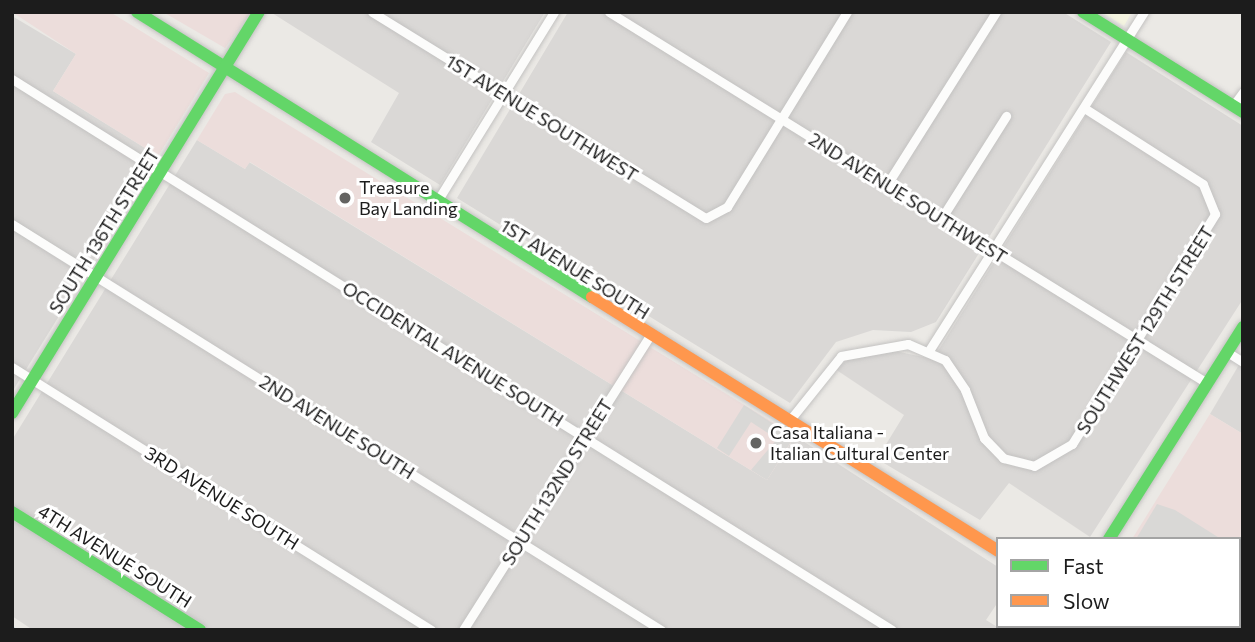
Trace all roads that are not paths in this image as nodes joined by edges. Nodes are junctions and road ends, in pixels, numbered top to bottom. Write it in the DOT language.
graph roads {
  1 [pos="137,12"];
  2 [pos="259,12"];
  3 [pos="372,12"];
  4 [pos="554,12"];
  5 [pos="609,12"];
  6 [pos="846,12"];
  7 [pos="996,12"];
  8 [pos="1083,12"];
  9 [pos="1144,12"];
  10 [pos="1127,39"];
  11 [pos="226,68"];
  12 [pos="12,79"];
  13 [pos="1243,92"];
  14 [pos="503,94"];
  15 [pos="1084,108"];
  16 [pos="1238,109"];
  17 [pos="1006,116"];
  18 [pos="781,119"];
  19 [pos="161,173"];
  20 [pos="886,186"];
  21 [pos="436,203"];
  22 [pos="941,219"];
  23 [pos="12,224"];
  24 [pos="994,251"];
  25 [pos="97,277"];
  26 [pos="1243,327"];
  27 [pos="650,335"];
  28 [pos="1140,340"];
  29 [pos="930,349"];
  30 [pos="1227,352"];
  31 [pos="1243,362"];
  32 [pos="12,368"];
  33 [pos="32,379"];
  34 [pos="1207,383"];
  35 [pos="12,413"];
  36 [pos="789,421"];
  37 [pos="586,436"];
  38 [pos="12,512"];
  39 [pos="1110,537"];
  40 [pos="519,541"];
  41 [pos="996,550"];
  42 [pos="200,630"];
  43 [pos="430,630"];
  44 [pos="463,630"];
  45 [pos="661,630"];
  46 [pos="892,630"];
  1 -- 11 [label="main road, 1ST AVENUE SOUTH"];
  2 -- 11 [label="main road, SOUTH 136TH STREET"];
  3 -- 14 [label="street, 1ST AVENUE SOUTHWEST"];
  4 -- 14 [label="street"];
  5 -- 18 [label="street, 2ND AVENUE SOUTHWEST"];
  6 -- 18 [label="street"];
  7 -- 20 [label="street"];
  8 -- 10 [label="main road"];
  9 -- 10 [label="street"];
  10 -- 15 [label="street"];
  10 -- 16 [label="main road"];
  11 -- 19 [label="main road, SOUTH 136TH STREET"];
  11 -- 21 [label="main road, 1ST AVENUE SOUTH"];
  12 -- 19 [label="street, OCCIDENTAL AVENUE SOUTH"];
  13 -- 16 [label="street"];
  14 -- 18 [label="street, 1ST AVENUE SOUTHWEST"];
  14 -- 21 [label="street"];
  15 -- 24 [label="street"];
  15 -- 28 [label="street, SOUTHWEST 129TH STREET"];
  17 -- 22 [label="street"];
  18 -- 20 [label="street, 2ND AVENUE SOUTHWEST"];
  19 -- 25 [label="main road, SOUTH 136TH STREET"];
  19 -- 37 [label="street, OCCIDENTAL AVENUE SOUTH"];
  20 -- 22 [label="street, 2ND AVENUE SOUTHWEST"];
  21 -- 27 [label="main road, 1ST AVENUE SOUTH"];
  22 -- 24 [label="street, 2ND AVENUE SOUTHWEST"];
  23 -- 25 [label="street, 2ND AVENUE SOUTH"];
  24 -- 28 [label="street, 2ND AVENUE SOUTHWEST"];
  24 -- 29 [label="street"];
  25 -- 33 [label="main road, SOUTH 136TH STREET"];
  25 -- 40 [label="street, 2ND AVENUE SOUTH"];
  26 -- 30 [label="main road"];
  27 -- 36 [label="main road, 1ST AVENUE SOUTH"];
  27 -- 37 [label="street, SOUTH 132ND STREET"];
  28 -- 29 [label="street, SOUTHWEST 129TH STREET"];
  28 -- 34 [label="street, 2ND AVENUE SOUTHWEST"];
  29 -- 36 [label="street"];
  30 -- 31 [label="street"];
  30 -- 34 [label="main road"];
  32 -- 33 [label="street, 3RD AVENUE SOUTH"];
  33 -- 35 [label="main road, SOUTH 136TH STREET"];
  33 -- 43 [label="street, 3RD AVENUE SOUTH"];
  34 -- 39 [label="main road"];
  36 -- 41 [label="main road, 1ST AVENUE SOUTH"];
  37 -- 40 [label="street, SOUTH 132ND STREET"];
  37 -- 46 [label="street, OCCIDENTAL AVENUE SOUTH"];
  38 -- 42 [label="main road, 4TH AVENUE SOUTH"];
  40 -- 44 [label="street, SOUTH 132ND STREET"];
  40 -- 45 [label="street, 2ND AVENUE SOUTH"];
}
